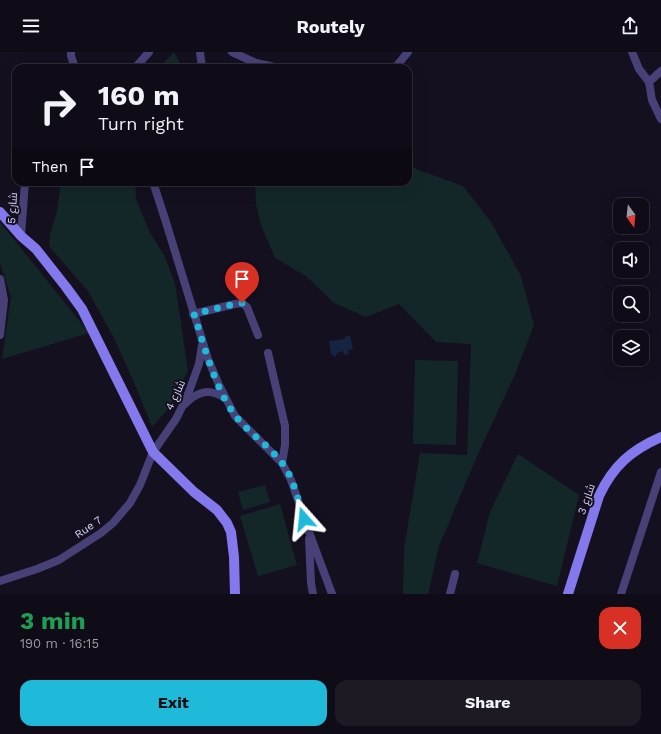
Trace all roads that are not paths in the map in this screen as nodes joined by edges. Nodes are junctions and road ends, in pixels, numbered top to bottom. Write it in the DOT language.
graph roads {
  1 [pos="71,52"];
  2 [pos="149,52"];
  3 [pos="200,52"];
  4 [pos="232,52"];
  5 [pos="408,52"];
  6 [pos="632,52"];
  7 [pos="74,64"];
  8 [pos="138,64"];
  9 [pos="202,64"];
  10 [pos="261,64"];
  11 [pos="398,64"];
  12 [pos="661,71"];
  13 [pos="648,82"];
  14 [pos="661,119"];
  15 [pos="25,186"];
  16 [pos="154,186"];
  17 [pos="0,212"];
  18 [pos="20,236"];
  19 [pos="0,279"];
  20 [pos="194,314"];
  21 [pos="0,335"];
  22 [pos="258,335"];
  23 [pos="202,342"];
  24 [pos="268,352"];
  25 [pos="225,398"];
  26 [pos="182,407"];
  27 [pos="661,437"];
  28 [pos="154,452"];
  29 [pos="282,463"];
  30 [pos="661,472"];
  31 [pos="309,532"];
  32 [pos="456,574"];
  33 [pos="0,581"];
  34 [pos="234,594"];
  35 [pos="313,594"];
  36 [pos="332,594"];
  37 [pos="450,594"];
  38 [pos="568,594"];
  39 [pos="621,594"];
  1 -- 7 [label="street"];
  2 -- 8 [label="street"];
  3 -- 9 [label="street"];
  4 -- 10 [label="street"];
  5 -- 11 [label="street"];
  6 -- 13 [label="street"];
  12 -- 13 [label="street"];
  13 -- 14 [label="street"];
  15 -- 18 [label="street, شارع 5"];
  16 -- 20 [label="street"];
  17 -- 18 [label="street"];
  18 -- 28 [label="street"];
  19 -- 21 [label="street"];
  20 -- 22 [label="street"];
  20 -- 23 [label="street"];
  23 -- 25 [label="street"];
  23 -- 26 [label="street, شارع 4"];
  24 -- 29 [label="street"];
  25 -- 26 [label="street"];
  25 -- 29 [label="street"];
  26 -- 28 [label="street, شارع 4"];
  27 -- 38 [label="street, شارع 3"];
  28 -- 33 [label="street, Rue 7"];
  28 -- 34 [label="street"];
  29 -- 31 [label="street"];
  30 -- 39 [label="street"];
  31 -- 35 [label="street"];
  31 -- 36 [label="street"];
  32 -- 37 [label="street"];
}
